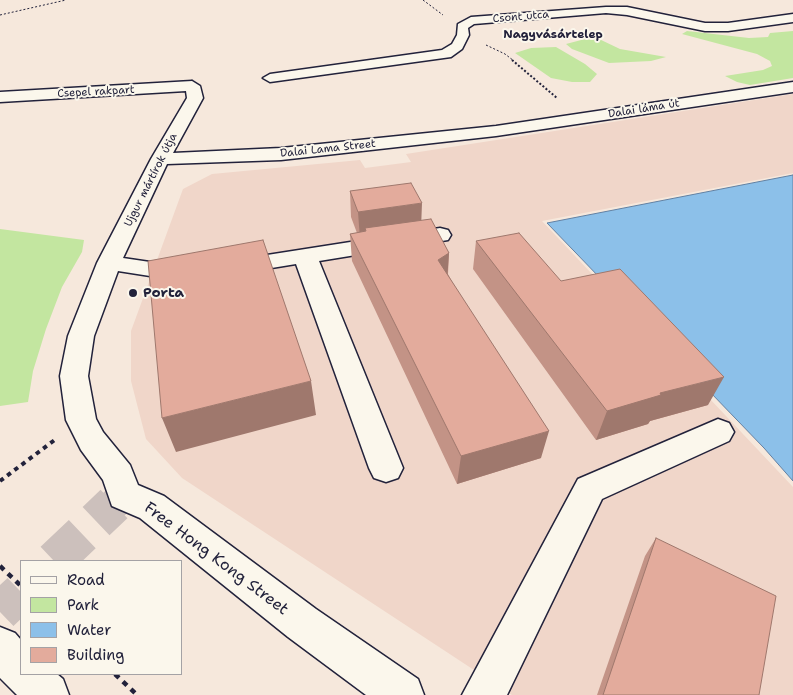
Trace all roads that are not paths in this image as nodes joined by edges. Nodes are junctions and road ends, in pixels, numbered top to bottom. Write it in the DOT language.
graph roads {
  1 [pos="549,4"];
  2 [pos="497,9"];
  3 [pos="564,13"];
  4 [pos="509,18"];
  5 [pos="793,18"];
  6 [pos="270,78"];
  7 [pos="192,86"];
  8 [pos="793,87"];
  9 [pos="0,97"];
  10 [pos="160,159"];
  11 [pos="440,235"];
  12 [pos="305,256"];
  13 [pos="108,269"];
  14 [pos="718,432"];
  15 [pos="386,468"];
  16 [pos="0,648"];
  17 [pos="20,668"];
  18 [pos="27,675"];
  19 [pos="47,695"];
  20 [pos="402,695"];
  21 [pos="484,695"];
  1 -- 3 [label="main road"];
  2 -- 4 [label="main road"];
  3 -- 4 [label="main road, Csont utca"];
  3 -- 5 [label="main road, Csont utca"];
  4 -- 6 [label="main road, Csont utca"];
  7 -- 9 [label="main road, Csepel rakpart"];
  7 -- 10 [label="main road, Ujgur mártírok útja"];
  8 -- 10 [label="main road, Dalai láma út"];
  10 -- 13 [label="main road, Ujgur mártírok útja"];
  11 -- 12 [label="main road"];
  12 -- 13 [label="main road"];
  12 -- 15 [label="main road"];
  13 -- 20 [label="main road, Free Hong Kong Street"];
  14 -- 21 [label="main road"];
  16 -- 17 [label="main road"];
  18 -- 19 [label="main road"];
}
